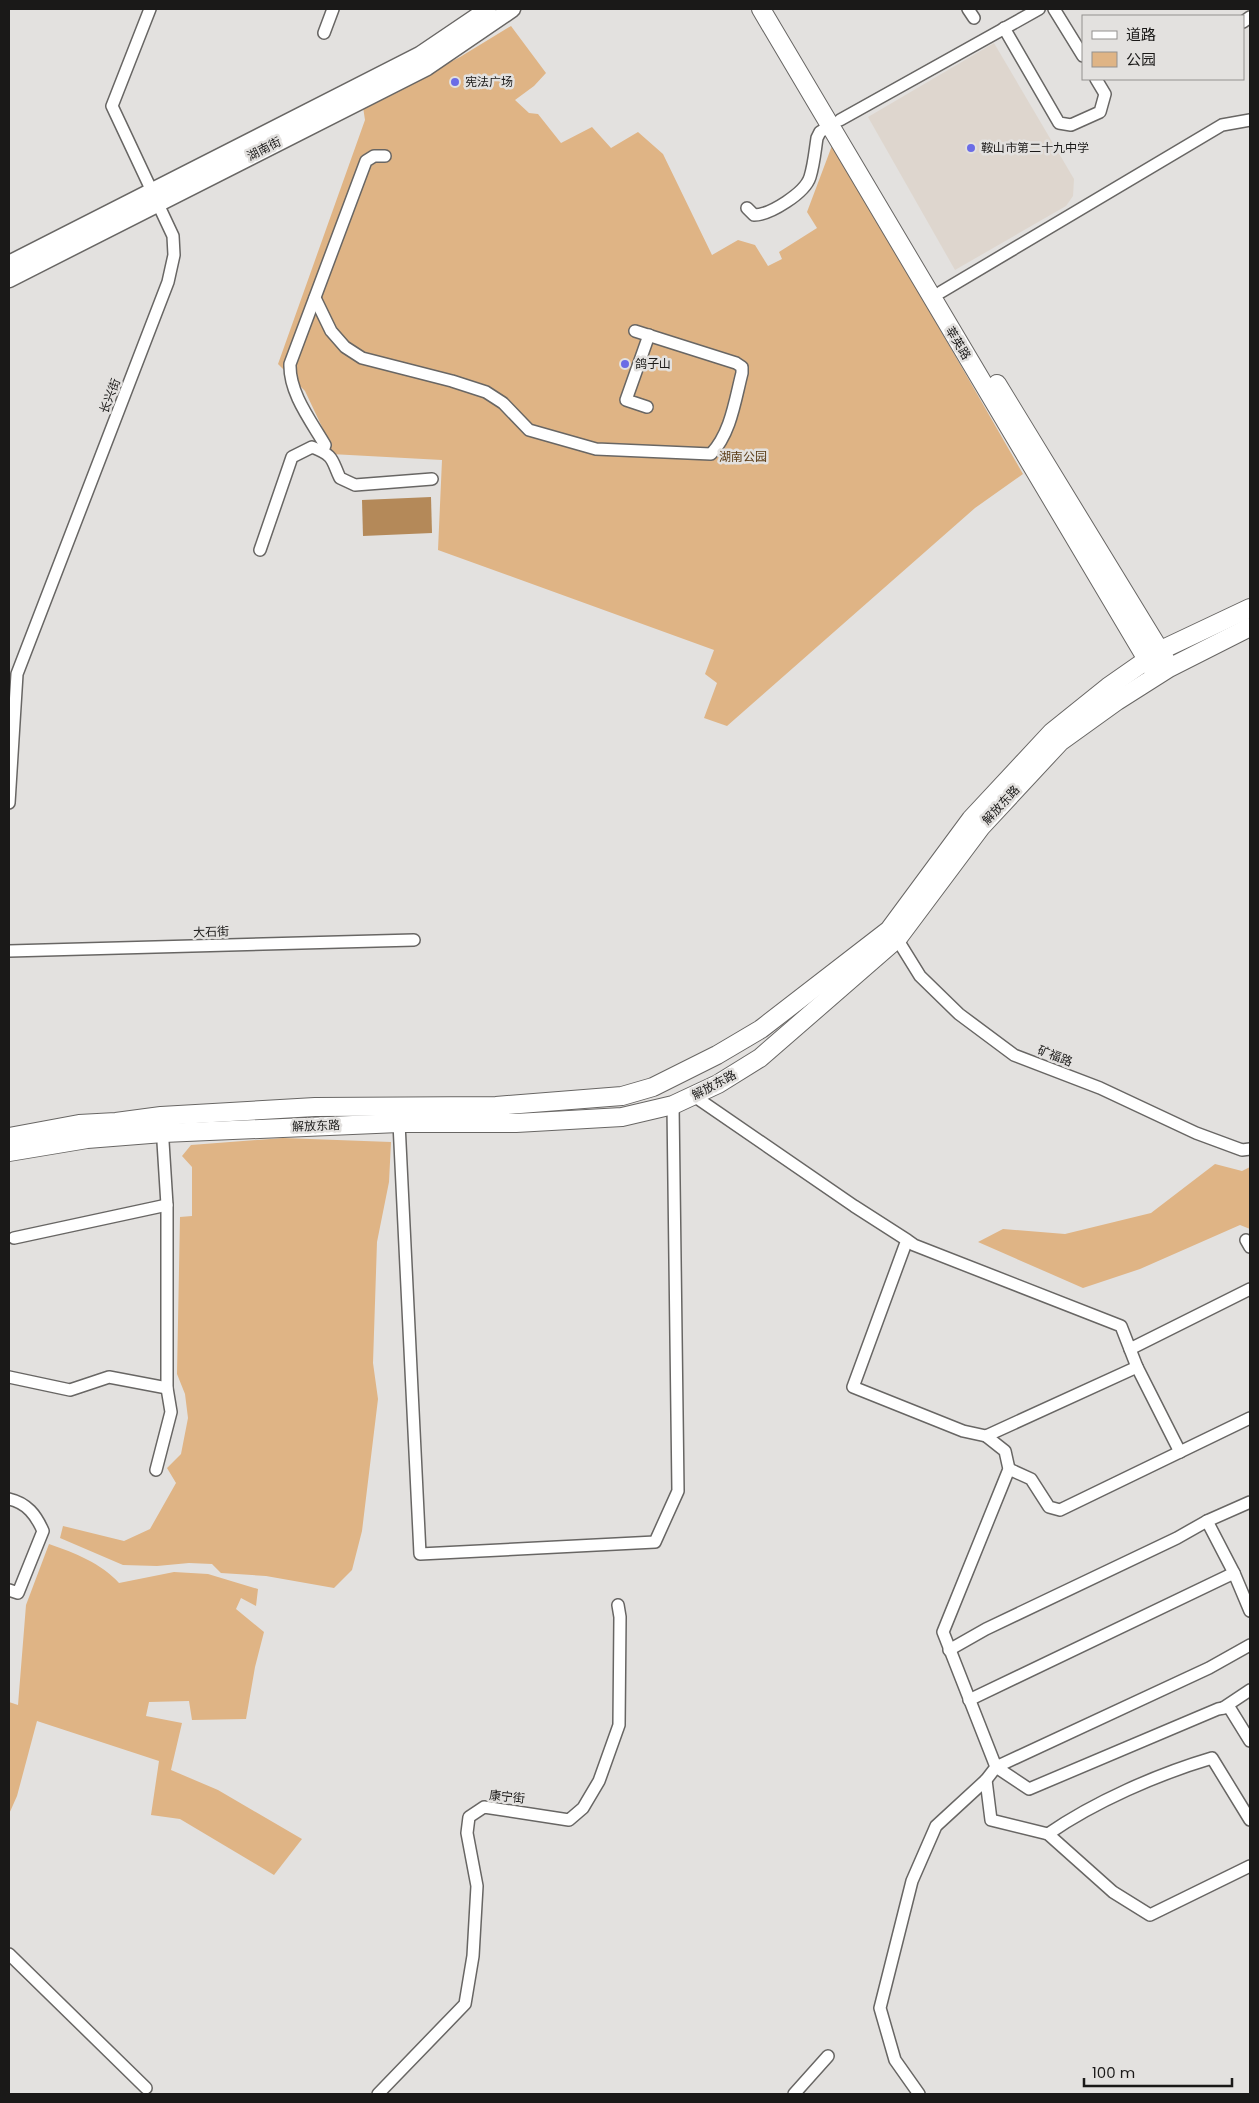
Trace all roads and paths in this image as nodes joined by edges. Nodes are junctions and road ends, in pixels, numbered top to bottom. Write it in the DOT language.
graph roads {
  1 [pos="150,9"];
  2 [pos="333,9"];
  3 [pos="488,9"];
  4 [pos="512,9"];
  5 [pos="761,9"];
  6 [pos="774,9"];
  7 [pos="1039,9"];
  8 [pos="1054,9"];
  9 [pos="1004,28"];
  10 [pos="324,33"];
  11 [pos="1082,54"];
  12 [pos="1097,80"];
  13 [pos="1250,120"];
  14 [pos="835,123"];
  15 [pos="385,156"];
  16 [pos="155,197"];
  17 [pos="747,208"];
  18 [pos="9,264"];
  19 [pos="9,279"];
  20 [pos="941,292"];
  21 [pos="315,298"];
  22 [pos="635,331"];
  23 [pos="649,335"];
  24 [pos="646,408"];
  25 [pos="323,451"];
  26 [pos="432,479"];
  27 [pos="260,550"];
  28 [pos="1250,608"];
  29 [pos="1250,627"];
  30 [pos="1154,654"];
  31 [pos="1163,672"];
  32 [pos="9,803"];
  33 [pos="894,934"];
  34 [pos="414,940"];
  35 [pos="9,951"];
  36 [pos="694,1096"];
  37 [pos="673,1105"];
  38 [pos="399,1123"];
  39 [pos="162,1124"];
  40 [pos="9,1137"];
  41 [pos="1250,1149"];
  42 [pos="9,1152"];
  43 [pos="167,1205"];
  44 [pos="14,1238"];
  45 [pos="907,1240"];
  46 [pos="1250,1289"];
  47 [pos="1130,1349"];
  48 [pos="1136,1367"];
  49 [pos="9,1377"];
  50 [pos="167,1388"];
  51 [pos="1250,1418"];
  52 [pos="986,1436"];
  53 [pos="1180,1452"];
  54 [pos="1009,1469"];
  55 [pos="156,1470"];
  56 [pos="9,1499"];
  57 [pos="1250,1502"];
  58 [pos="1208,1521"];
  59 [pos="1234,1574"];
  60 [pos="9,1590"];
  61 [pos="618,1605"];
  62 [pos="1250,1611"];
  63 [pos="1250,1646"];
  64 [pos="949,1650"];
  65 [pos="1250,1690"];
  66 [pos="969,1700"];
  67 [pos="1223,1708"];
  68 [pos="1250,1741"];
  69 [pos="996,1767"];
  70 [pos="986,1780"];
  71 [pos="1250,1820"];
  72 [pos="1048,1834"];
  73 [pos="1250,1866"];
  74 [pos="9,1954"];
  75 [pos="828,2056"];
  76 [pos="146,2088"];
  77 [pos="378,2094"];
  78 [pos="795,2094"];
  79 [pos="918,2094"];
  1 -- 16 [label="street, 长兴街"];
  2 -- 10 [label="street"];
  3 -- 16 [label="main road, 湖南街"];
  4 -- 16 [label="main road, 湖南街"];
  5 -- 14 [label="main road, 莘英路"];
  6 -- 14 [label="main road, 莘英路"];
  7 -- 9 [label="street"];
  8 -- 11 [label="street"];
  9 -- 12 [label="street"];
  9 -- 14 [label="street"];
  13 -- 20 [label="street"];
  14 -- 17 [label="street"];
  14 -- 20 [label="main road, 莘英路"];
  14 -- 30 [label="main road, 莘英路"];
  15 -- 21 [label="street"];
  16 -- 18 [label="main road, 湖南街"];
  16 -- 19 [label="main road, 湖南街"];
  16 -- 32 [label="street, 长兴街"];
  20 -- 30 [label="main road, 莘英路"];
  21 -- 23 [label="street"];
  21 -- 25 [label="street"];
  22 -- 23 [label="street"];
  23 -- 24 [label="street"];
  25 -- 26 [label="street"];
  25 -- 27 [label="street"];
  28 -- 30 [label="main road, 解放东路"];
  29 -- 31 [label="main road, 解放东路"];
  30 -- 31 [label="main road, 莘英路"];
  30 -- 33 [label="main road, 解放东路"];
  31 -- 33 [label="main road, 解放东路"];
  33 -- 36 [label="main road, 解放东路"];
  33 -- 39 [label="main road, 解放东路"];
  33 -- 41 [label="street, 矿福路"];
  34 -- 35 [label="street, 大石街"];
  36 -- 37 [label="main road, 解放东路"];
  36 -- 45 [label="street"];
  37 -- 38 [label="main road, 解放东路"];
  37 -- 38 [label="street"];
  38 -- 39 [label="main road, 解放东路"];
  39 -- 40 [label="main road, 解放东路"];
  39 -- 42 [label="main road, 解放东路"];
  39 -- 43 [label="street"];
  43 -- 44 [label="street"];
  43 -- 50 [label="street"];
  45 -- 47 [label="street"];
  45 -- 52 [label="street"];
  46 -- 47 [label="street"];
  47 -- 48 [label="street"];
  48 -- 52 [label="street"];
  48 -- 53 [label="street"];
  49 -- 50 [label="street"];
  50 -- 55 [label="street"];
  51 -- 53 [label="street"];
  52 -- 54 [label="street"];
  53 -- 54 [label="street"];
  54 -- 64 [label="street"];
  56 -- 60 [label="street"];
  57 -- 58 [label="street"];
  58 -- 59 [label="street"];
  58 -- 64 [label="street"];
  59 -- 62 [label="street"];
  59 -- 66 [label="street"];
  61 -- 77 [label="street, 康宁街"];
  63 -- 69 [label="street"];
  64 -- 66 [label="street"];
  65 -- 67 [label="street"];
  66 -- 69 [label="street"];
  67 -- 68 [label="street"];
  67 -- 69 [label="street"];
  69 -- 70 [label="street"];
  70 -- 72 [label="street"];
  70 -- 79 [label="street"];
  71 -- 72 [label="street"];
  72 -- 73 [label="street"];
  74 -- 76 [label="street"];
  75 -- 78 [label="street"];
}
